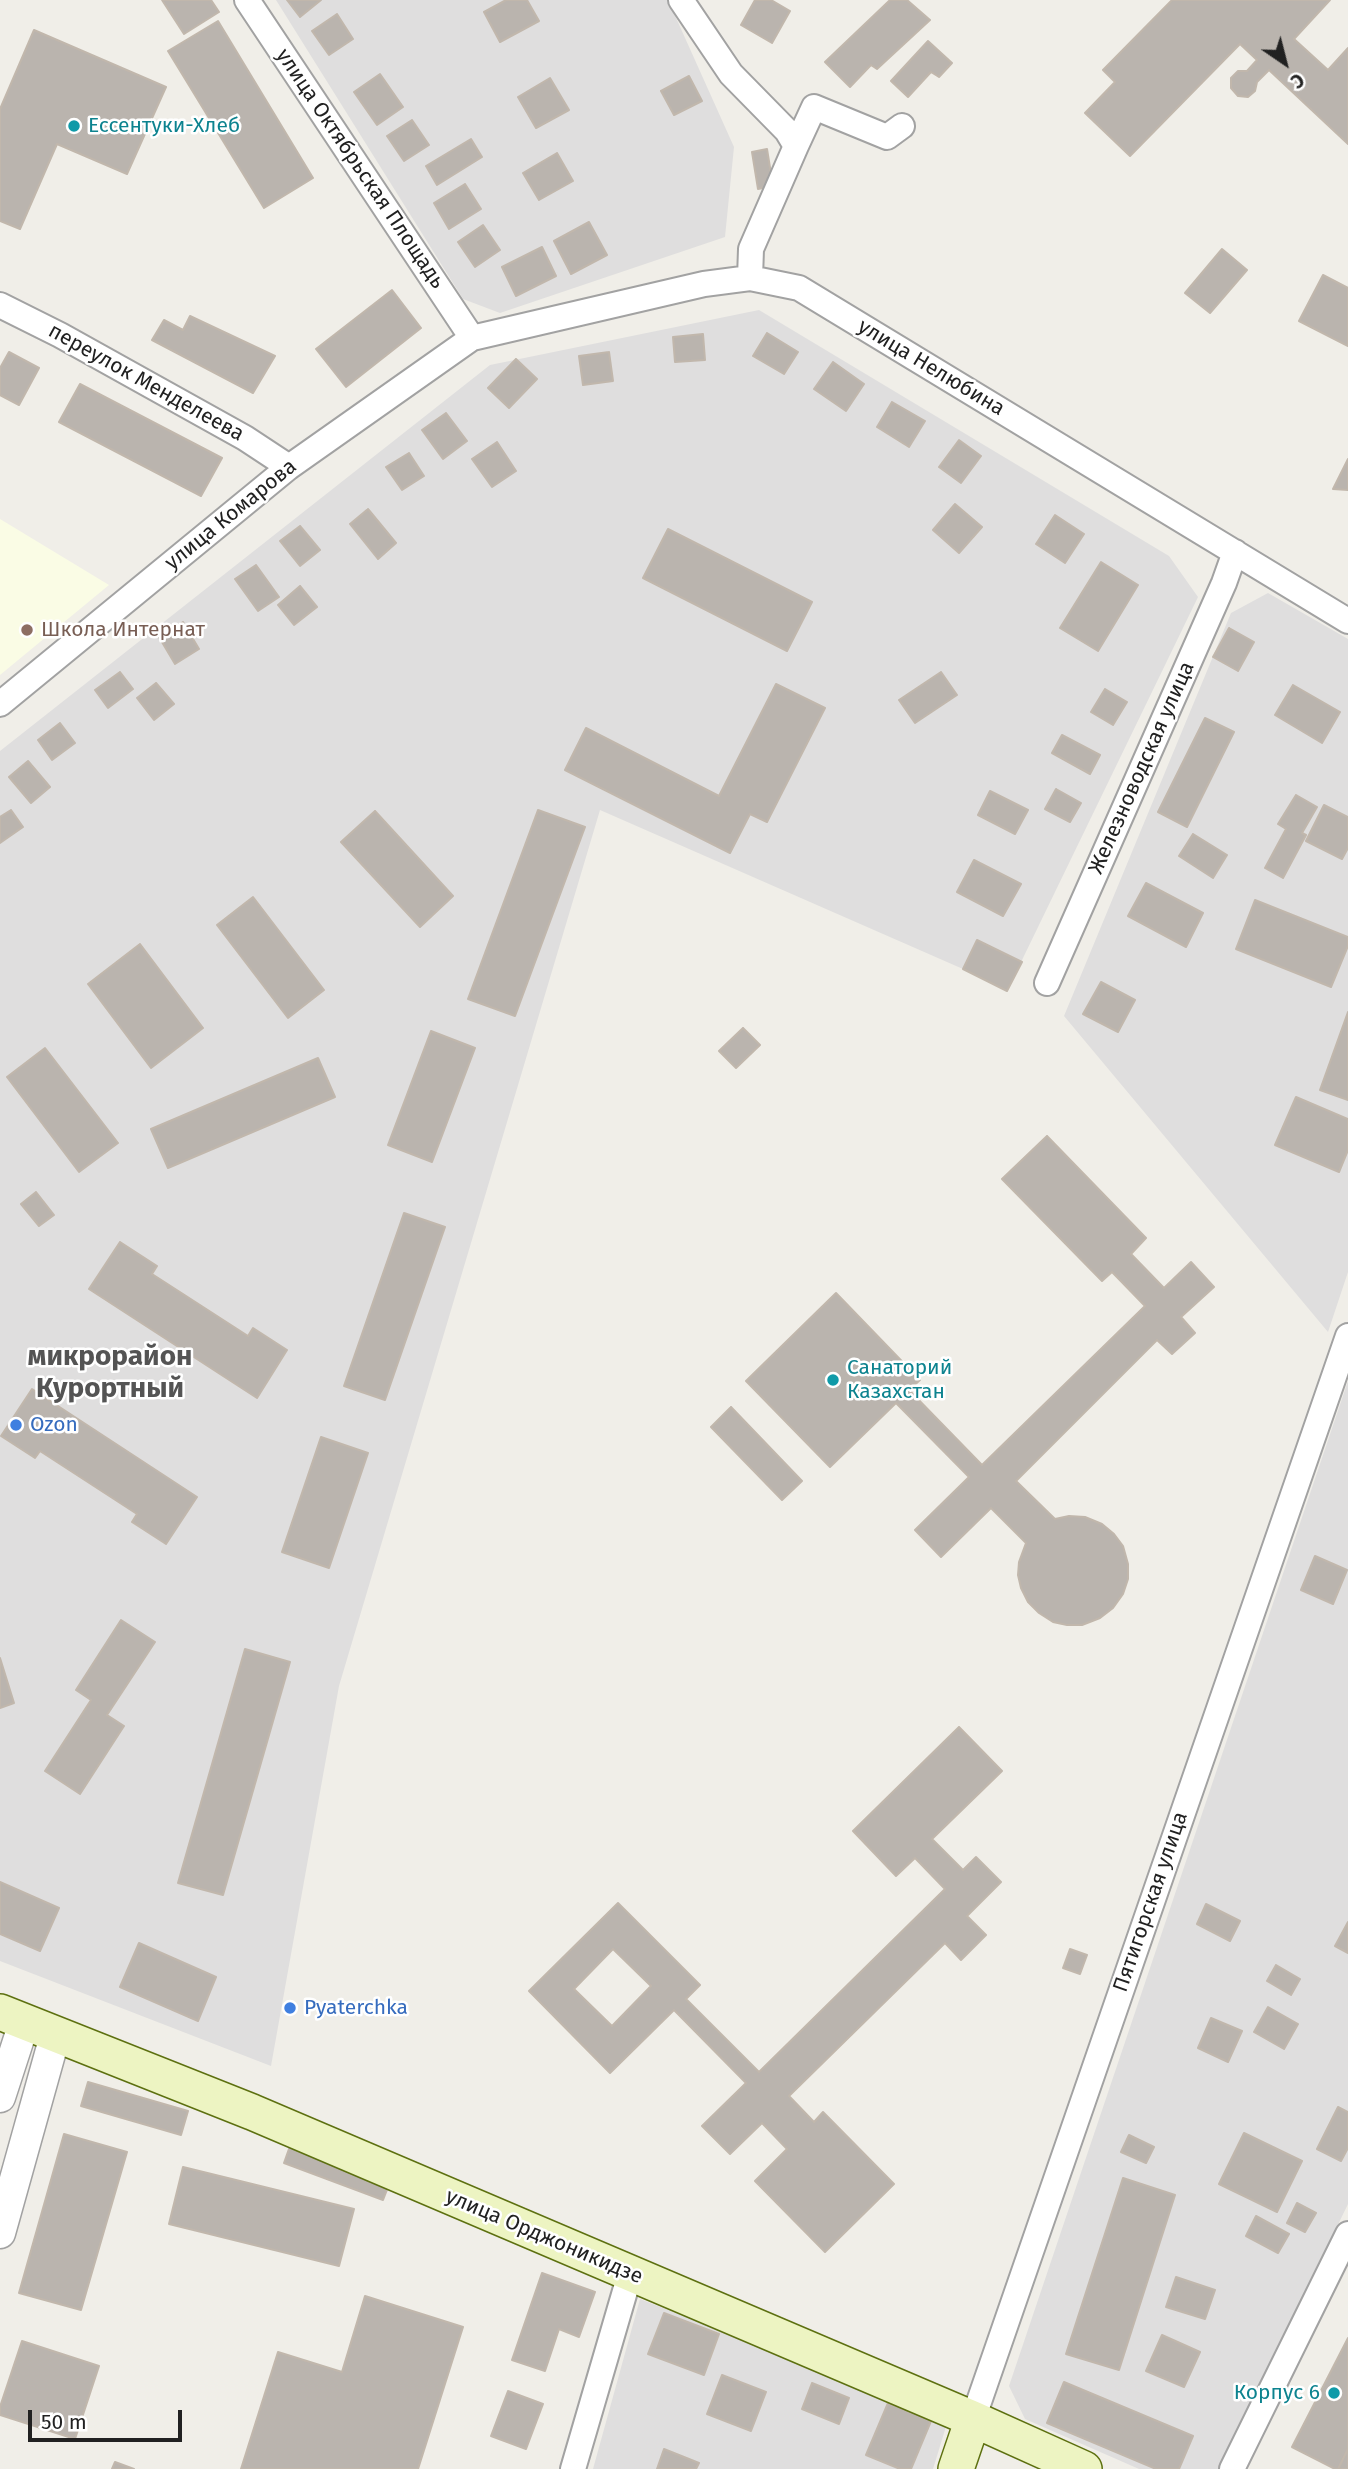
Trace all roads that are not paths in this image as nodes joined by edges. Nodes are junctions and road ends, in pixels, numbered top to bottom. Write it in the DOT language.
graph roads {
  1 [pos="247,0"];
  2 [pos="681,0"];
  3 [pos="902,126"];
  4 [pos="796,146"];
  5 [pos="750,278"];
  6 [pos="0,305"];
  7 [pos="472,338"];
  8 [pos="289,467"];
  9 [pos="1235,552"];
  10 [pos="1348,621"];
  11 [pos="0,704"];
  12 [pos="1047,983"];
  13 [pos="1348,1336"];
  14 [pos="27,2024"];
  15 [pos="0,2097"];
  16 [pos="0,2233"];
  17 [pos="1348,2234"];
  18 [pos="630,2274"];
  19 [pos="973,2419"];
  20 [pos="573,2469"];
  21 [pos="956,2469"];
  22 [pos="1084,2469"];
  23 [pos="1232,2469"];
  1 -- 7 [label="street, улица Октябрьская Площадь"];
  2 -- 4 [label="street"];
  3 -- 4 [label="street"];
  4 -- 5 [label="street"];
  5 -- 7 [label="street, улица Нелюбина"];
  5 -- 9 [label="street, улица Нелюбина"];
  6 -- 8 [label="street, переулок Менделеева"];
  7 -- 8 [label="street, улица Комарова"];
  8 -- 11 [label="street, улица Комарова"];
  9 -- 10 [label="street, улица Нелюбина"];
  9 -- 12 [label="street, Железноводская улица"];
  13 -- 19 [label="street, Пятигорская улица"];
  14 -- 15 [label="street"];
  14 -- 16 [label="street"];
  14 -- 18 [label="main road, улица Орджоникидзе"];
  17 -- 23 [label="street"];
  18 -- 19 [label="main road, улица Орджоникидзе"];
  18 -- 20 [label="street"];
  19 -- 21 [label="main road, Пятигорская улица"];
  19 -- 22 [label="main road, улица Орджоникидзе"];
}
